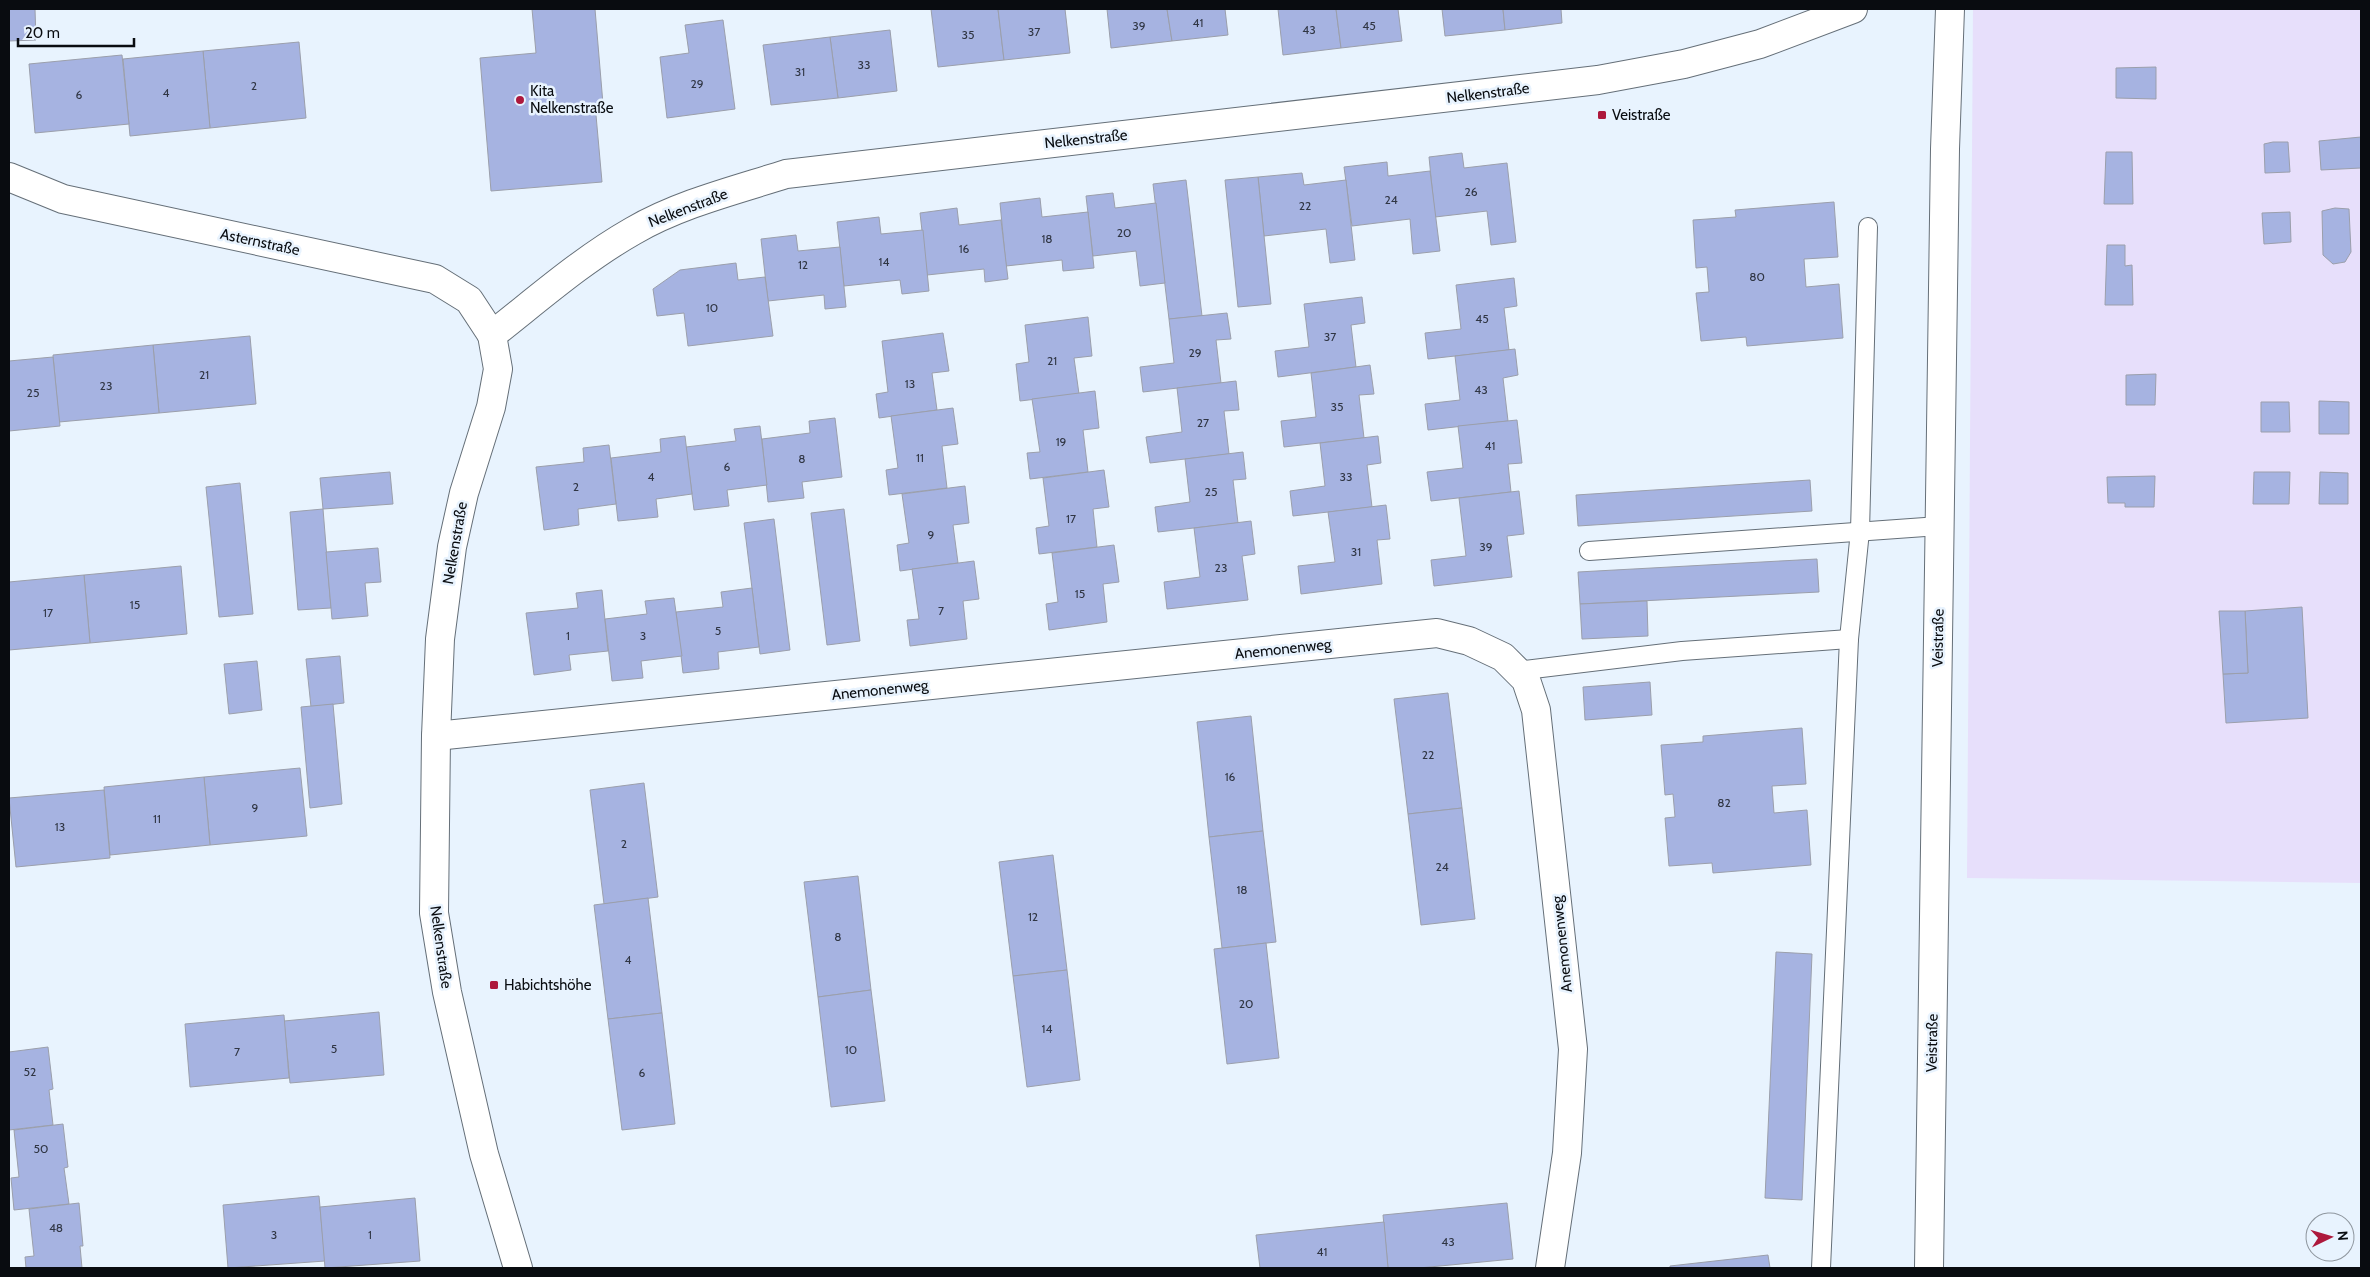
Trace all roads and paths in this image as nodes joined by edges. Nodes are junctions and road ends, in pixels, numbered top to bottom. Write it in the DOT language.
graph roads {
  1 [pos="1853,9"];
  2 [pos="1950,9"];
  3 [pos="9,176"];
  4 [pos="1868,227"];
  5 [pos="492,335"];
  6 [pos="1939,526"];
  7 [pos="1860,531"];
  8 [pos="1590,551"];
  9 [pos="1849,639"];
  10 [pos="1517,671"];
  11 [pos="436,736"];
  12 [pos="518,1268"];
  13 [pos="1550,1268"];
  14 [pos="1821,1268"];
  15 [pos="1929,1268"];
  1 -- 5 [label="street, Nelkenstraße"];
  2 -- 6 [label="street, Veistraße"];
  3 -- 5 [label="street, Asternstraße"];
  4 -- 7 [label="lane"];
  5 -- 11 [label="street, Nelkenstraße"];
  6 -- 7 [label="lane"];
  6 -- 15 [label="street, Veistraße"];
  7 -- 8 [label="lane"];
  7 -- 9 [label="lane"];
  9 -- 10 [label="lane"];
  9 -- 14 [label="lane"];
  10 -- 11 [label="street, Anemonenweg"];
  10 -- 13 [label="street, Anemonenweg"];
  11 -- 12 [label="street, Nelkenstraße"];
}
